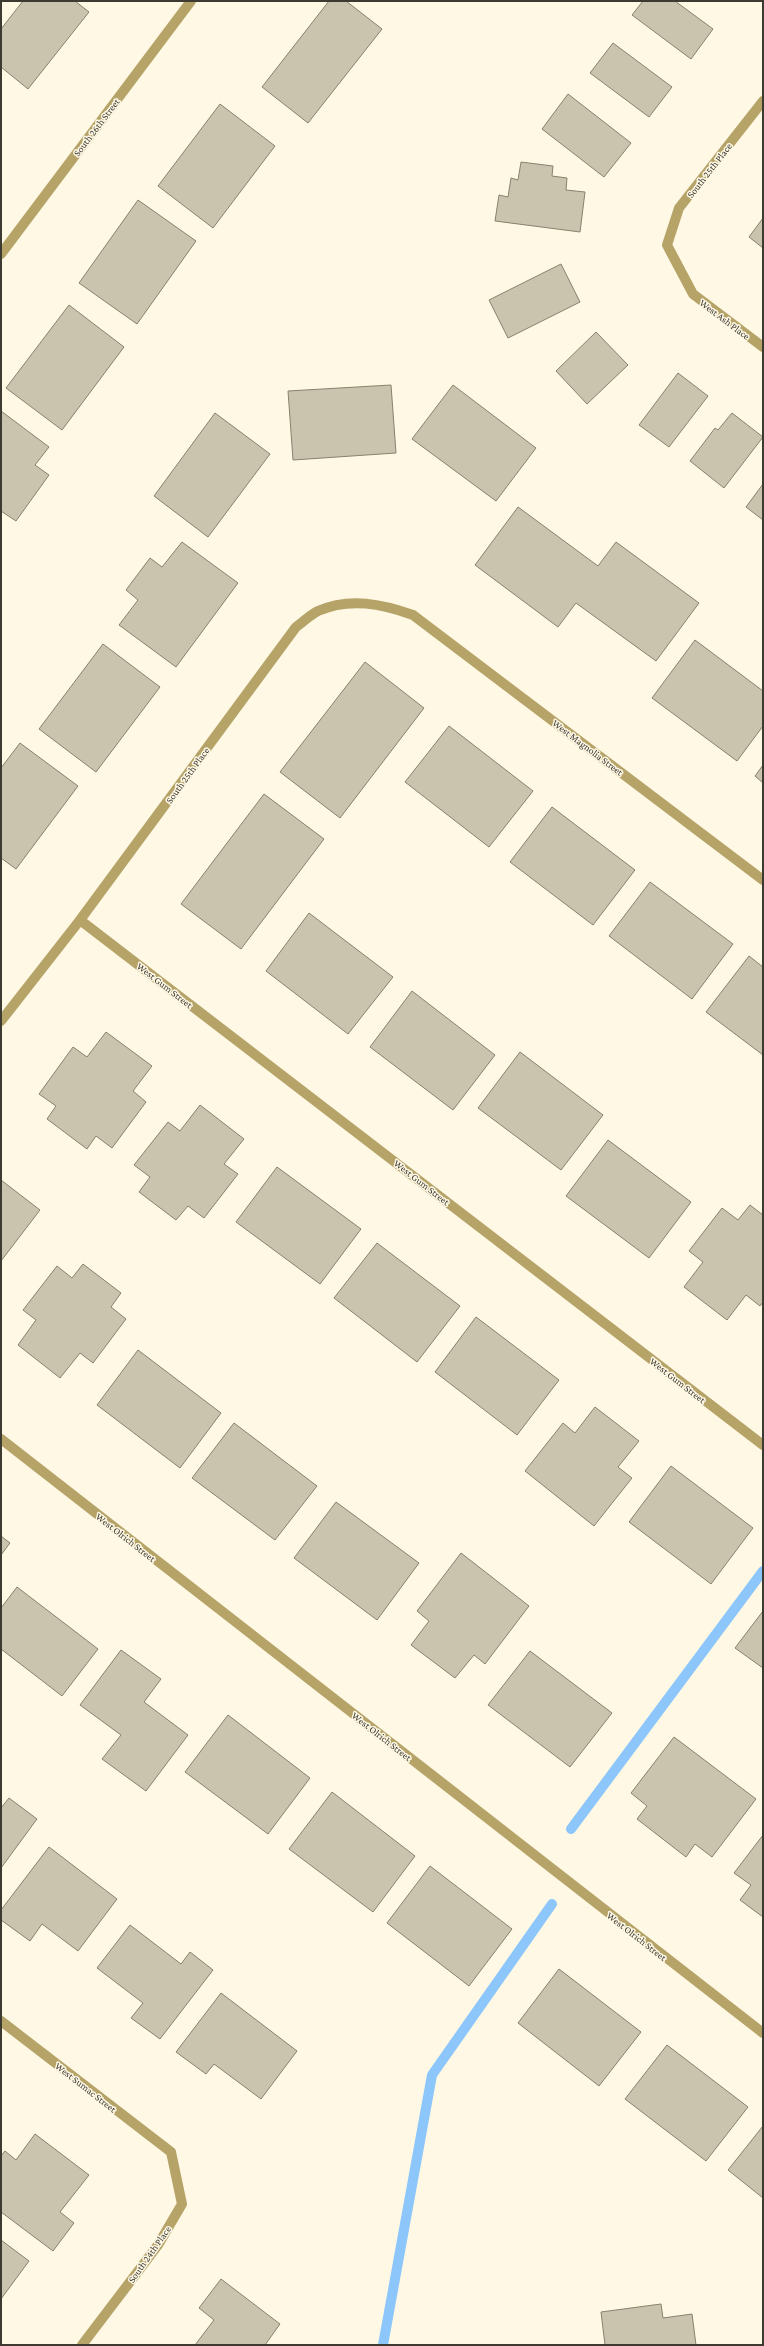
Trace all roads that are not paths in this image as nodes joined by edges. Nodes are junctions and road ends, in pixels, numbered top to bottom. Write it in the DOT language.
graph roads {
  1 [pos="191,1"];
  2 [pos="763,101"];
  3 [pos="667,245"];
  4 [pos="1,254"];
  5 [pos="763,348"];
  6 [pos="413,615"];
  7 [pos="763,880"];
  8 [pos="80,920"];
  9 [pos="1,1021"];
  10 [pos="1,1439"];
  11 [pos="763,1445"];
  12 [pos="1,2021"];
  13 [pos="763,2033"];
  14 [pos="171,2152"];
  15 [pos="82,2345"];
  1 -- 4 [label="street, South 26th Street"];
  2 -- 3 [label="street, South 25th Place"];
  3 -- 5 [label="street, West Ash Place"];
  6 -- 7 [label="street, West Magnolia Street"];
  6 -- 8 [label="street, South 25th Place"];
  8 -- 9 [label="street, South 25th Place"];
  8 -- 11 [label="street, West Gum Street"];
  10 -- 13 [label="street, West Olrich Street"];
  12 -- 14 [label="street, West Sumac Street"];
  14 -- 15 [label="street, South 24th Place"];
}
